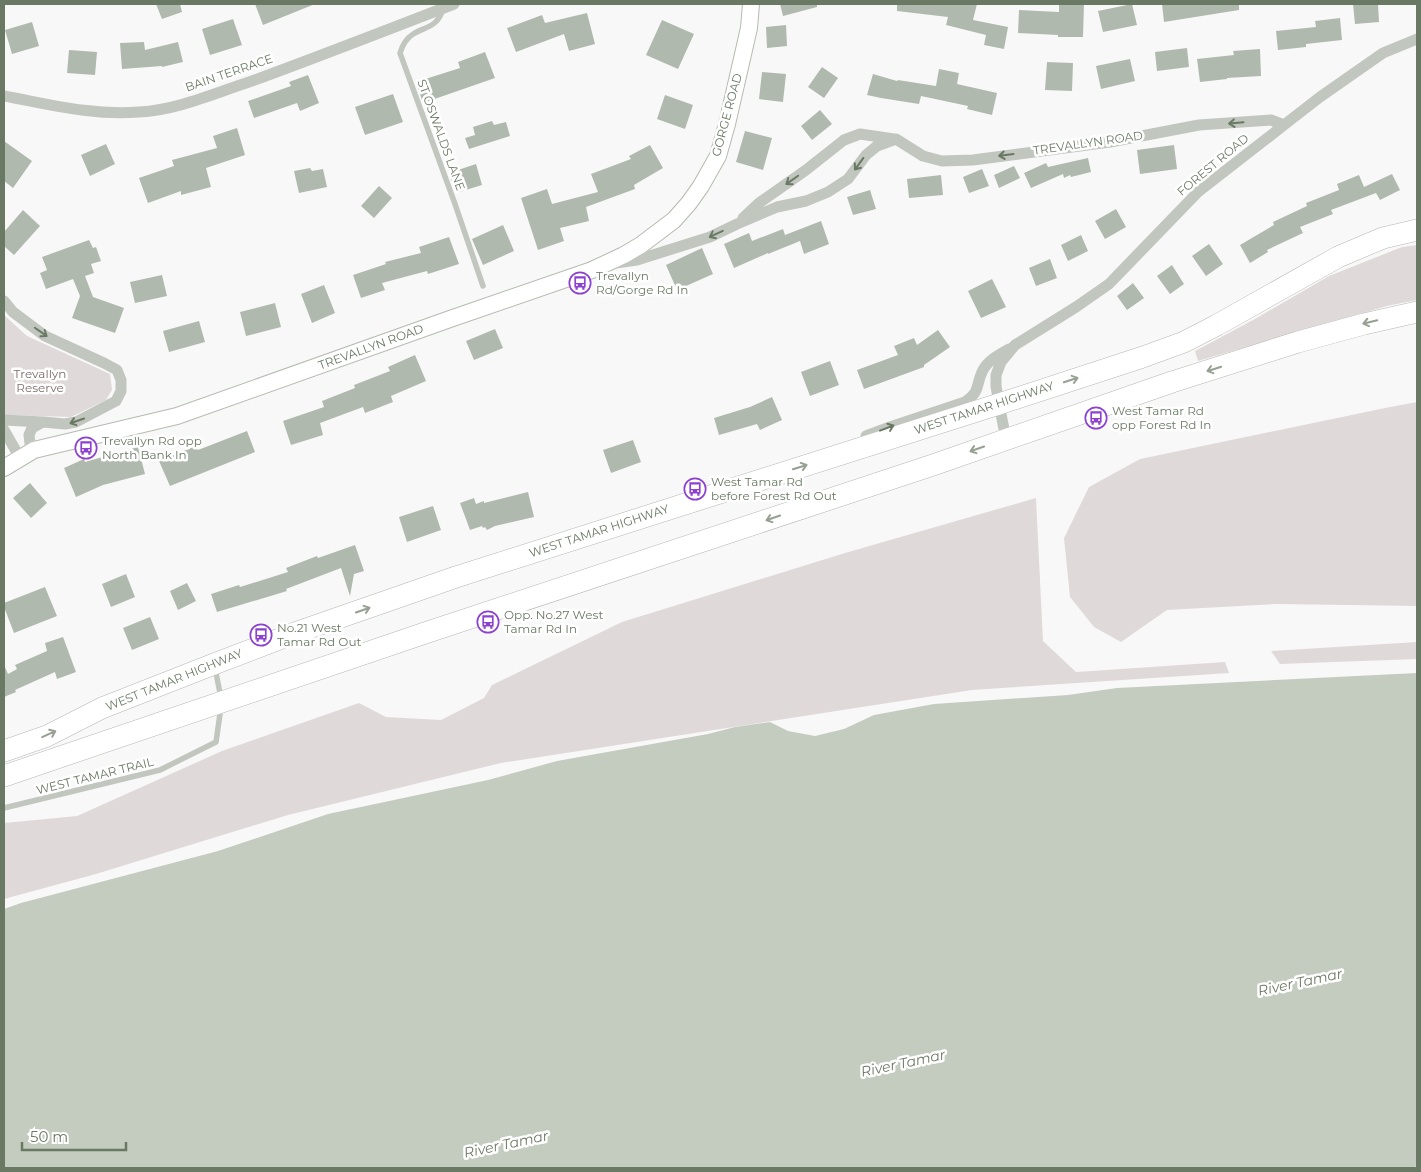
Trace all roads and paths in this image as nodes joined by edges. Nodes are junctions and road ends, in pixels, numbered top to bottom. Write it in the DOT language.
graph roads {
  1 [pos="750,4"];
  2 [pos="448,6"];
  3 [pos="1417,39"];
  4 [pos="4,96"];
  5 [pos="1284,124"];
  6 [pos="896,139"];
  7 [pos="737,224"];
  8 [pos="1417,230"];
  9 [pos="602,266"];
  10 [pos="483,286"];
  11 [pos="4,301"];
  12 [pos="1417,312"];
  13 [pos="1015,345"];
  14 [pos="998,404"];
  15 [pos="43,422"];
  16 [pos="6,424"];
  17 [pos="1006,439"];
  18 [pos="845,453"];
  19 [pos="27,454"];
  20 [pos="4,468"];
  21 [pos="214,664"];
  22 [pos="222,702"];
  23 [pos="4,752"];
  24 [pos="4,776"];
  25 [pos="4,808"];
  1 -- 9 [label="street, GORGE ROAD"];
  2 -- 4 [label="street, BAIN TERRACE"];
  2 -- 10 [label="lane, ST OSWALDS LANE"];
  3 -- 5 [label="street, FOREST ROAD"];
  5 -- 6 [label="street, TREVALLYN ROAD, one-way"];
  5 -- 13 [label="street, FOREST ROAD"];
  6 -- 7 [label="street, TREVALLYN ROAD, one-way"];
  6 -- 7 [label="street, TREVALLYN ROAD, one-way"];
  7 -- 9 [label="street, TREVALLYN ROAD, one-way"];
  14 -- 8 [label="highway, WEST TAMAR HIGHWAY, one-way"];
  9 -- 19 [label="street, TREVALLYN ROAD"];
  11 -- 15 [label="street, one-way"];
  12 -- 17 [label="highway, one-way"];
  13 -- 14 [label="street, FOREST ROAD"];
  18 -- 13 [label="street, FOREST ROAD, one-way"];
  14 -- 17 [label="street, FOREST ROAD"];
  14 -- 18 [label="highway, WEST TAMAR HIGHWAY"];
  15 -- 16 [label="street"];
  15 -- 19 [label="street"];
  16 -- 19 [label="street"];
  17 -- 22 [label="highway, one-way"];
  21 -- 18 [label="highway, WEST TAMAR HIGHWAY, one-way"];
  19 -- 20 [label="street, TREVALLYN ROAD"];
  21 -- 22 [label="lane"];
  23 -- 21 [label="highway, WEST TAMAR HIGHWAY, one-way"];
  22 -- 24 [label="highway"];
  22 -- 25 [label="lane, WEST TAMAR TRAIL"];
}
